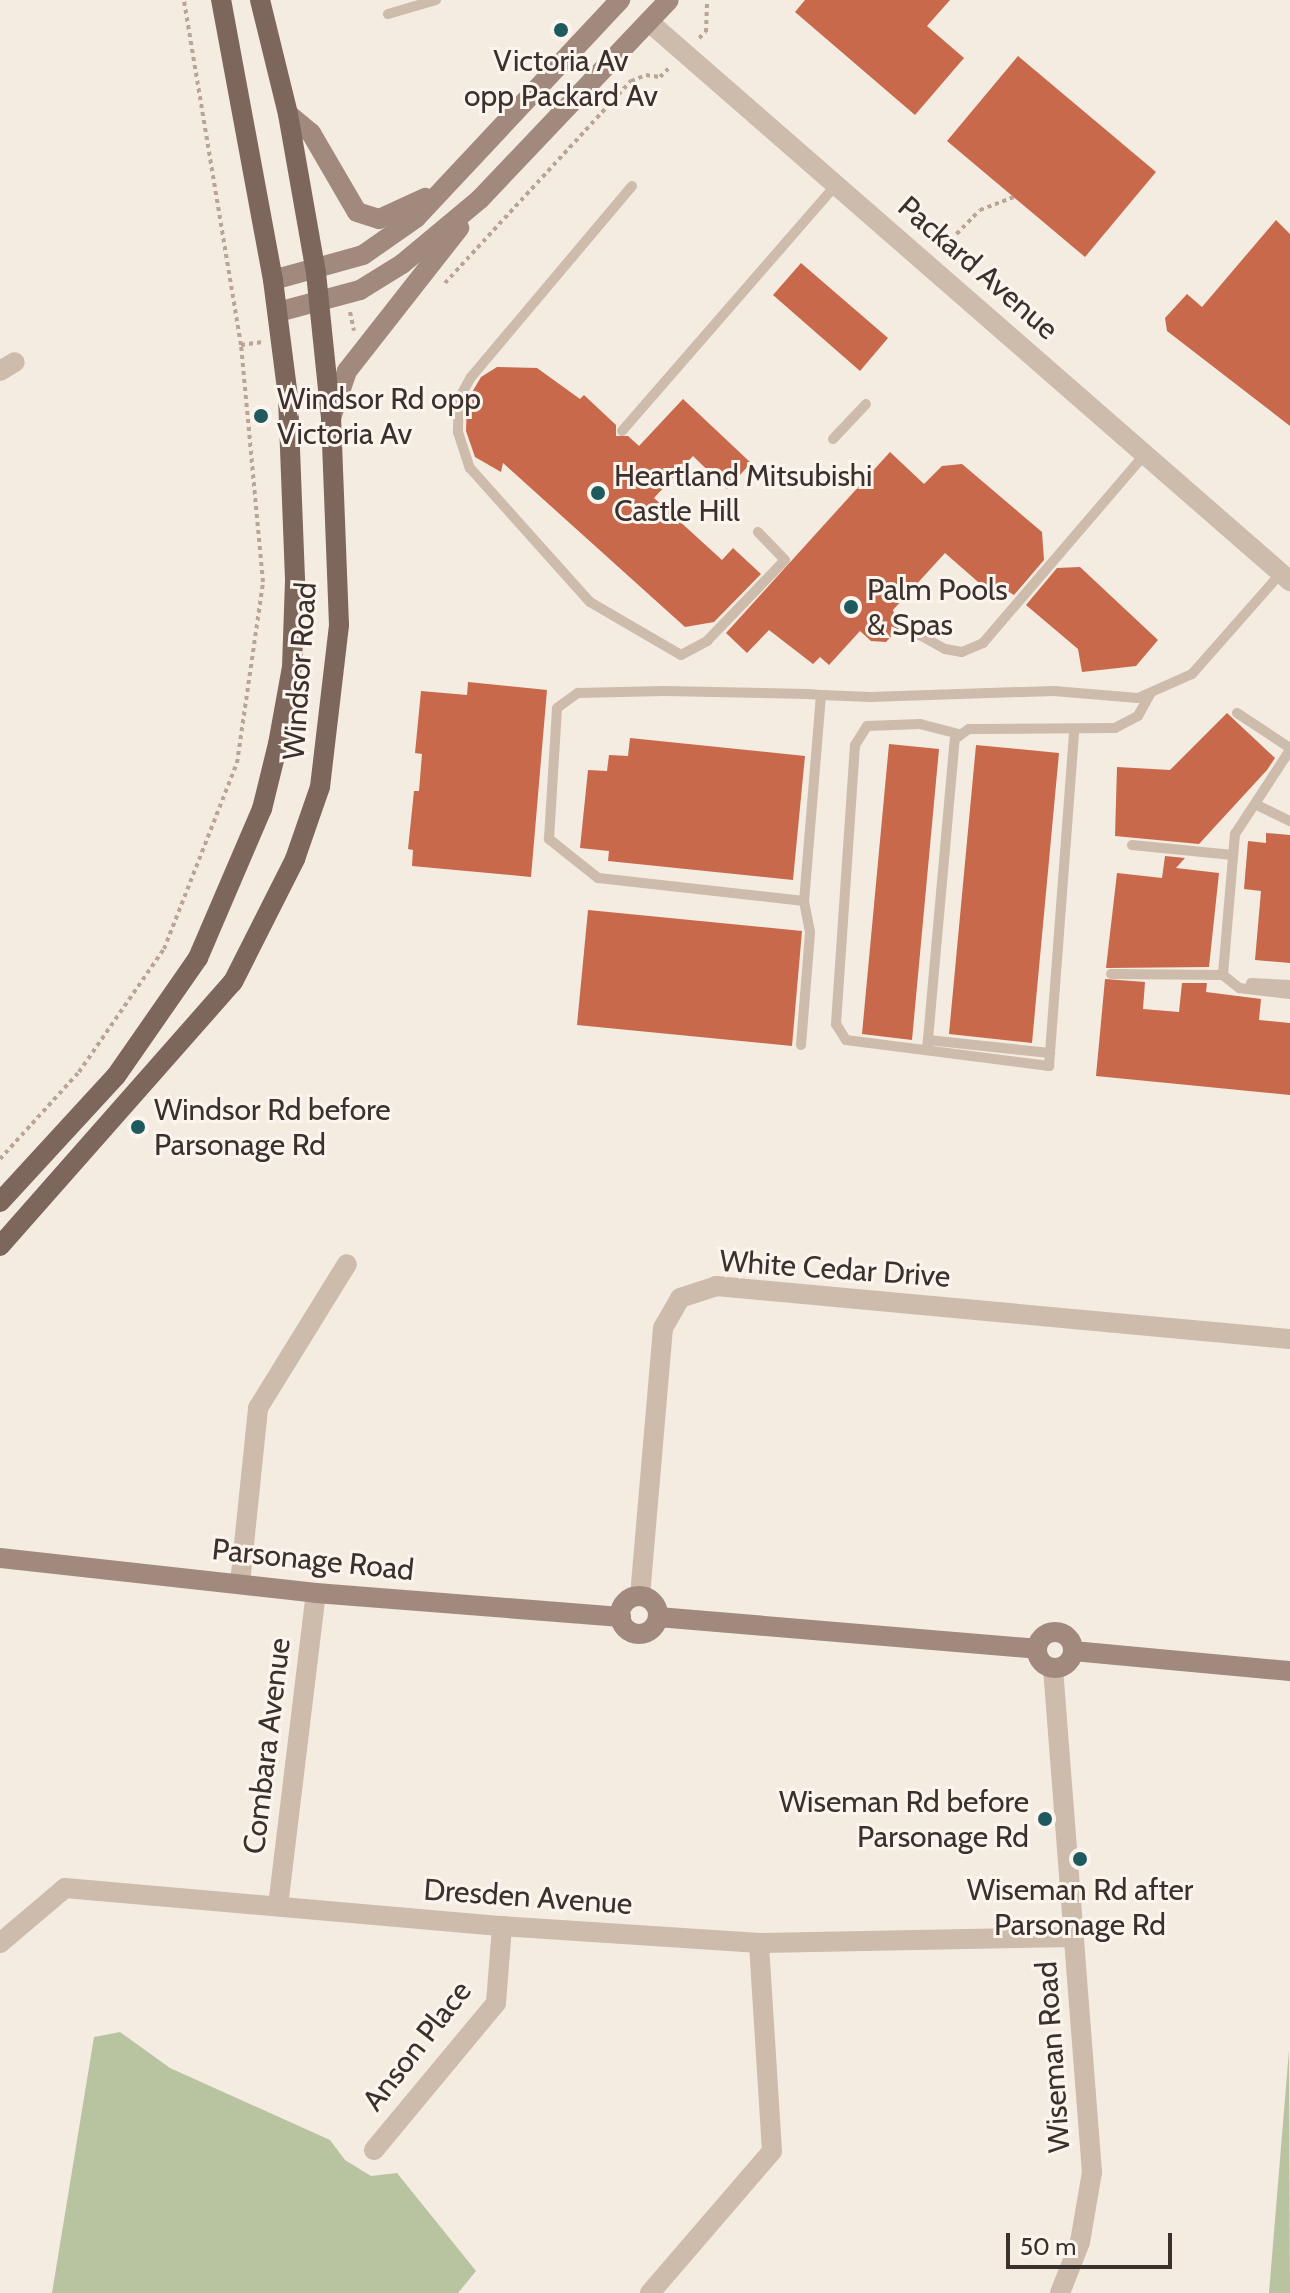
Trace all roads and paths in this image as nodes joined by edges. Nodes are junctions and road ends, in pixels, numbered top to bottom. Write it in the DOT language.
graph roads {
  1 [pos="184,0"];
  2 [pos="221,0"];
  3 [pos="260,0"];
  4 [pos="436,0"];
  5 [pos="623,0"];
  6 [pos="669,0"];
  7 [pos="707,0"];
  8 [pos="388,14"];
  9 [pos="649,22"];
  10 [pos="706,32"];
  11 [pos="660,77"];
  12 [pos="288,114"];
  13 [pos="836,185"];
  14 [pos="446,186"];
  15 [pos="632,186"];
  16 [pos="1014,197"];
  17 [pos="480,199"];
  18 [pos="929,265"];
  19 [pos="316,273"];
  20 [pos="273,280"];
  21 [pos="439,290"];
  22 [pos="320,305"];
  23 [pos="278,312"];
  24 [pos="866,404"];
  25 [pos="331,418"];
  26 [pos="622,431"];
  27 [pos="833,439"];
  28 [pos="1146,453"];
  29 [pos="758,532"];
  30 [pos="1286,577"];
  31 [pos="916,633"];
  32 [pos="1150,694"];
  33 [pos="821,695"];
  34 [pos="1237,713"];
  35 [pos="1074,731"];
  36 [pos="959,734"];
  37 [pos="1290,749"];
  38 [pos="1257,805"];
  39 [pos="1290,821"];
  40 [pos="1132,845"];
  41 [pos="1233,855"];
  42 [pos="804,901"];
  43 [pos="1111,974"];
  44 [pos="1223,975"];
  45 [pos="1290,985"];
  46 [pos="1290,994"];
  47 [pos="801,1045"];
  48 [pos="928,1045"];
  49 [pos="0,1159"];
  50 [pos="0,1202"];
  51 [pos="0,1246"];
  52 [pos="347,1264"];
  53 [pos="1290,1339"];
  54 [pos="0,1558"];
  55 [pos="240,1583"];
  56 [pos="316,1593"];
  57 [pos="640,1596"];
  58 [pos="621,1617"];
  59 [pos="658,1617"];
  60 [pos="1037,1649"];
  61 [pos="1073,1651"];
  62 [pos="1053,1668"];
  63 [pos="1290,1671"];
  64 [pos="278,1906"];
  65 [pos="502,1926"];
  66 [pos="1074,1937"];
  67 [pos="0,1943"];
  68 [pos="759,1943"];
  69 [pos="374,2150"];
  70 [pos="650,2293"];
  71 [pos="1060,2293"];
  1 -- 49 [label="path"];
  2 -- 20 [label="main road, Windsor Road"];
  3 -- 12 [label="main road, Windsor Road"];
  4 -- 8 [label="lane"];
  5 -- 9 [label="main road, Packard Avenue"];
  5 -- 14 [label="main road"];
  6 -- 9 [label="main road"];
  7 -- 10 [label="path"];
  9 -- 13 [label="street, Packard Avenue"];
  9 -- 17 [label="main road"];
  11 -- 21 [label="path"];
  12 -- 14 [label="main road"];
  12 -- 19 [label="main road, Windsor Road"];
  13 -- 18 [label="street, Packard Avenue"];
  13 -- 26 [label="lane"];
  14 -- 19 [label="main road"];
  15 -- 29 [label="lane"];
  16 -- 18 [label="path"];
  17 -- 22 [label="main road"];
  17 -- 25 [label="main road"];
  18 -- 28 [label="street, Packard Avenue"];
  19 -- 20 [label="main road"];
  19 -- 22 [label="main road, Windsor Road"];
  20 -- 23 [label="main road, Windsor Road"];
  22 -- 23 [label="main road"];
  22 -- 25 [label="main road, Windsor Road"];
  23 -- 50 [label="main road, Windsor Road"];
  24 -- 27 [label="lane"];
  25 -- 51 [label="main road, Windsor Road"];
  28 -- 30 [label="street, Packard Avenue"];
  28 -- 31 [label="lane"];
  30 -- 32 [label="lane"];
  32 -- 33 [label="lane"];
  32 -- 35 [label="lane"];
  33 -- 42 [label="lane"];
  33 -- 42 [label="lane"];
  34 -- 37 [label="lane"];
  35 -- 36 [label="lane"];
  35 -- 48 [label="lane"];
  36 -- 48 [label="lane"];
  36 -- 48 [label="lane"];
  37 -- 38 [label="lane"];
  37 -- 41 [label="lane"];
  38 -- 39 [label="lane"];
  38 -- 45 [label="lane"];
  40 -- 41 [label="lane"];
  41 -- 44 [label="lane"];
  42 -- 47 [label="lane"];
  43 -- 44 [label="lane"];
  44 -- 46 [label="lane"];
  52 -- 55 [label="street"];
  53 -- 57 [label="street, White Cedar Drive"];
  54 -- 55 [label="main road, Parsonage Road"];
  55 -- 56 [label="main road, Parsonage Road"];
  56 -- 58 [label="main road, Parsonage Road"];
  56 -- 64 [label="street, Combara Avenue"];
  57 -- 58 [label="main road"];
  57 -- 59 [label="main road"];
  58 -- 59 [label="main road"];
  59 -- 60 [label="main road"];
  60 -- 61 [label="main road"];
  60 -- 62 [label="main road"];
  61 -- 62 [label="main road"];
  61 -- 63 [label="main road"];
  62 -- 66 [label="street, Wiseman Road"];
  64 -- 65 [label="street, Dresden Avenue"];
  64 -- 67 [label="street, Dresden Avenue"];
  65 -- 68 [label="street, Dresden Avenue"];
  65 -- 69 [label="street, Anson Place"];
  66 -- 68 [label="street, Dresden Avenue"];
  66 -- 71 [label="street, Wiseman Road"];
  68 -- 70 [label="street"];
}
